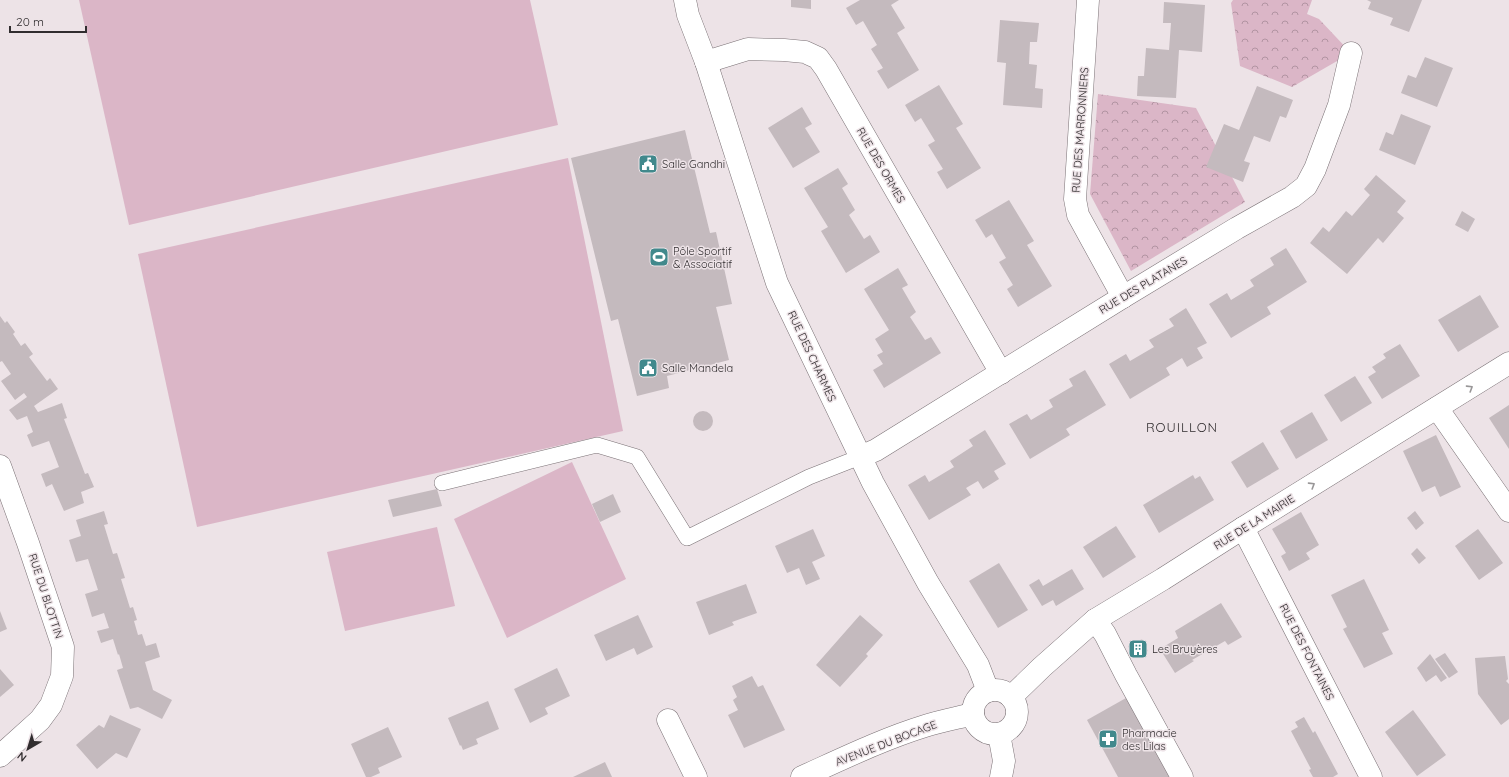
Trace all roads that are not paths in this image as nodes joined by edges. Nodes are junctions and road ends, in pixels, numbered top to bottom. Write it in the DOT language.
graph roads {
  1 [pos="685,0"];
  2 [pos="1088,0"];
  3 [pos="1351,53"];
  4 [pos="706,62"];
  5 [pos="1123,297"];
  6 [pos="1509,363"];
  7 [pos="1002,372"];
  8 [pos="1437,408"];
  9 [pos="860,457"];
  10 [pos="0,466"];
  11 [pos="442,484"];
  12 [pos="1509,511"];
  13 [pos="1243,528"];
  14 [pos="1095,620"];
  15 [pos="988,691"];
  16 [pos="1011,697"];
  17 [pos="973,714"];
  18 [pos="668,720"];
  19 [pos="999,734"];
  20 [pos="0,756"];
  21 [pos="696,777"];
  22 [pos="802,777"];
  23 [pos="1001,777"];
  24 [pos="1182,777"];
  25 [pos="1371,777"];
  1 -- 4 [label="street, RUE DES CHARMES"];
  2 -- 5 [label="street, RUE DES MARRONNIERS"];
  3 -- 5 [label="street, RUE DES PLATANES"];
  4 -- 7 [label="street, RUE DES ORMES"];
  4 -- 9 [label="street, RUE DES CHARMES"];
  5 -- 7 [label="street, RUE DES PLATANES"];
  8 -- 6 [label="street, RUE DE LA MAIRIE, one-way"];
  7 -- 9 [label="street, RUE DES PLATANES"];
  8 -- 12 [label="street"];
  13 -- 8 [label="street, RUE DE LA MAIRIE, one-way"];
  9 -- 11 [label="lane"];
  9 -- 15 [label="street, RUE DES CHARMES"];
  10 -- 20 [label="street, RUE DU BLOTTIN"];
  13 -- 14 [label="street, RUE DE LA MAIRIE"];
  13 -- 25 [label="street, RUE DES FONTAINES"];
  14 -- 16 [label="street, RUE DE LA MAIRIE"];
  14 -- 24 [label="street"];
  15 -- 16 [label="street"];
  15 -- 17 [label="street"];
  16 -- 19 [label="street"];
  17 -- 19 [label="street"];
  17 -- 22 [label="street, AVENUE DU BOCAGE"];
  18 -- 21 [label="street"];
  19 -- 23 [label="street"];
}
